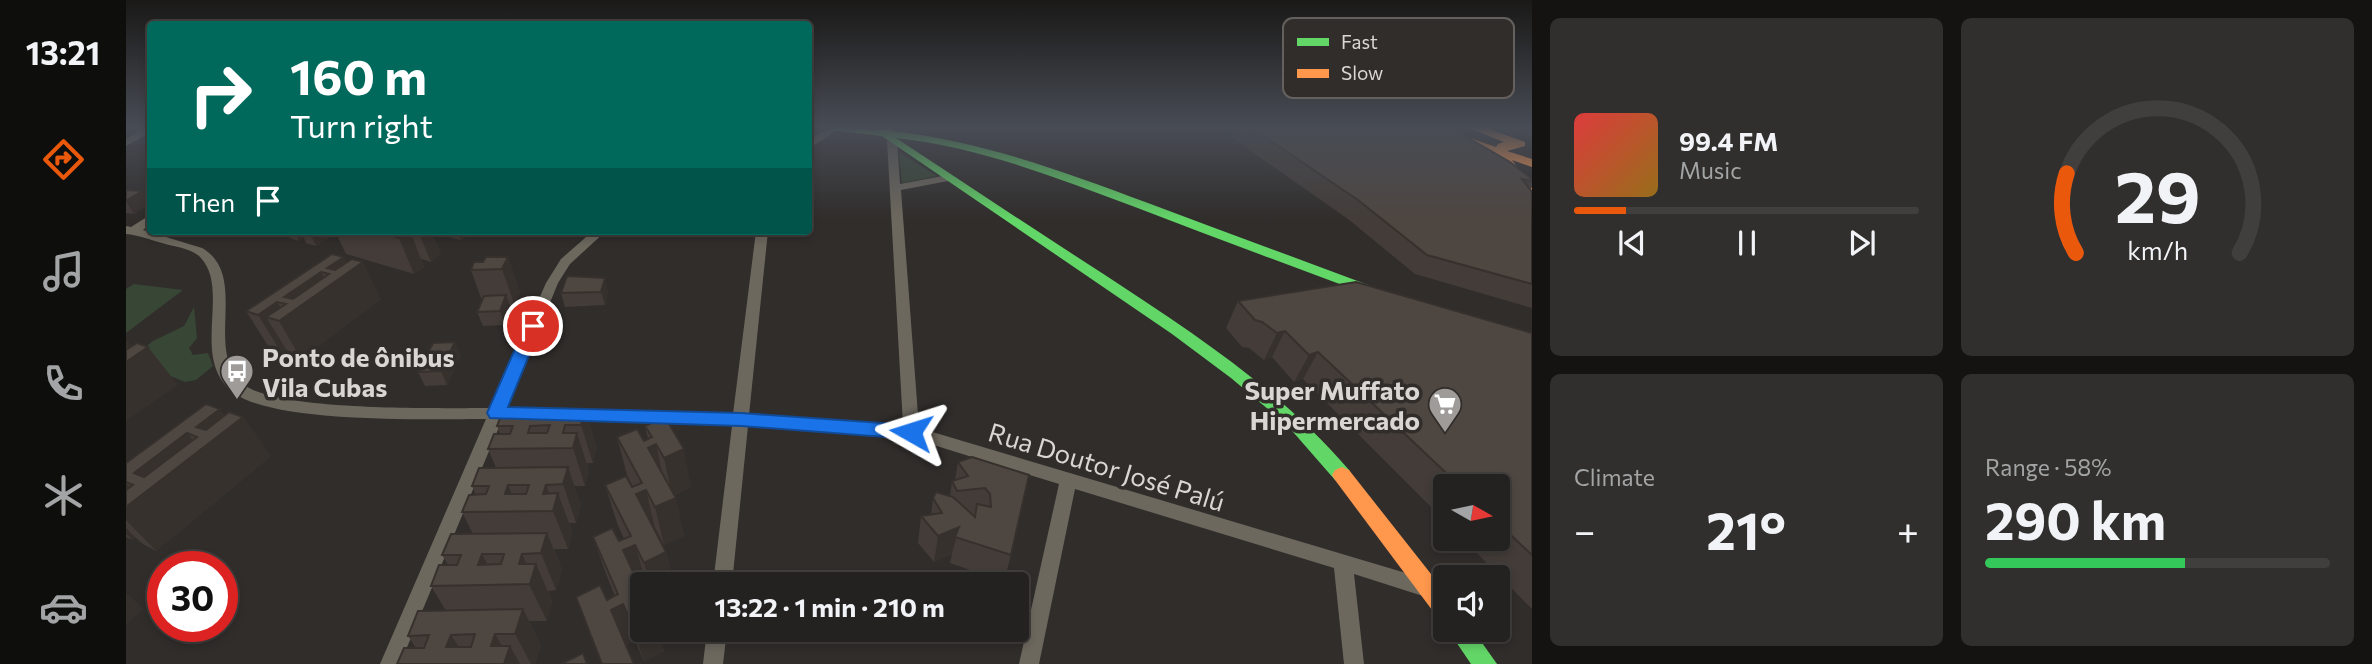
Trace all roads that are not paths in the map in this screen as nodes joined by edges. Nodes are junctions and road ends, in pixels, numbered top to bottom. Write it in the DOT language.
graph roads {
  1 [pos="892,158"];
  2 [pos="922,158"];
  3 [pos="1007,158"];
  4 [pos="1505,158"];
  5 [pos="948,178"];
  6 [pos="895,188"];
  7 [pos="1532,195"];
  8 [pos="147,221"];
  9 [pos="130,230"];
  10 [pos="596,235"];
  11 [pos="762,235"];
  12 [pos="1390,298"];
  13 [pos="496,413"];
  14 [pos="741,419"];
  15 [pos="911,432"];
  16 [pos="1068,480"];
  17 [pos="1343,563"];
  18 [pos="723,572"];
  19 [pos="1429,589"];
  20 [pos="1433,594"];
  21 [pos="716,642"];
  22 [pos="1469,642"];
  23 [pos="390,664"];
  24 [pos="713,664"];
  25 [pos="1029,664"];
  26 [pos="1354,664"];
  27 [pos="1485,664"];
  1 -- 6 [label="street"];
  2 -- 5 [label="main road"];
  3 -- 12 [label="main road"];
  4 -- 7 [label="main road"];
  5 -- 6 [label="street"];
  5 -- 19 [label="main road"];
  6 -- 15 [label="street"];
  8 -- 9 [label="street"];
  9 -- 13 [label="street, Rua Doutor José Palú"];
  10 -- 13 [label="street"];
  11 -- 14 [label="street"];
  13 -- 14 [label="street, Rua Doutor José Palú"];
  13 -- 23 [label="street"];
  14 -- 15 [label="street, Rua Doutor José Palú"];
  14 -- 18 [label="street"];
  15 -- 16 [label="street, Rua Doutor José Palú"];
  16 -- 17 [label="street, Rua Doutor José Palú"];
  16 -- 25 [label="street"];
  17 -- 19 [label="street, Rua Doutor José Palú"];
  17 -- 26 [label="street"];
  19 -- 20 [label="main road"];
  21 -- 24 [label="street"];
  22 -- 27 [label="main road"];
}
